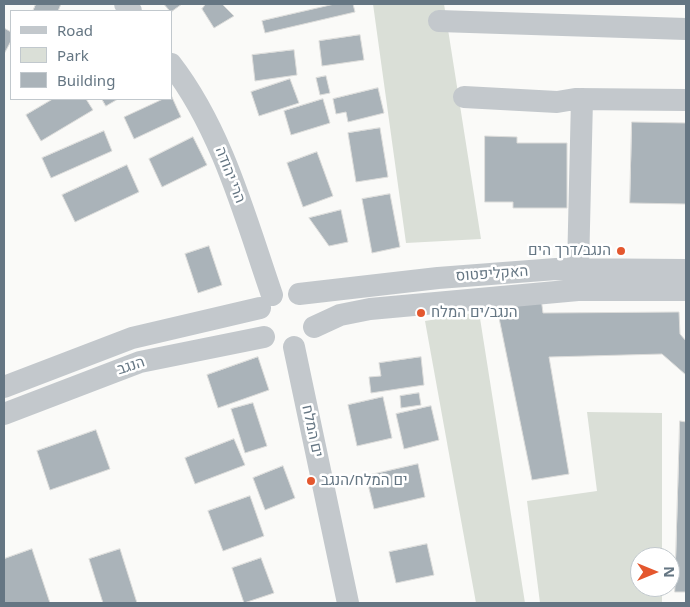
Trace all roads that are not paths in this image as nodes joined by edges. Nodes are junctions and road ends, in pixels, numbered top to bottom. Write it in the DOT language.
graph roads {
  1 [pos="439,21"];
  2 [pos="686,30"];
  3 [pos="172,65"];
  4 [pos="464,97"];
  5 [pos="582,99"];
  6 [pos="686,100"];
  7 [pos="578,269"];
  8 [pos="686,270"];
  9 [pos="686,290"];
  10 [pos="299,294"];
  11 [pos="266,301"];
  12 [pos="314,327"];
  13 [pos="264,337"];
  14 [pos="294,347"];
  15 [pos="4,387"];
  16 [pos="4,414"];
  17 [pos="348,603"];
  1 -- 2 [label="street"];
  3 -- 11 [label="street, הרי יהודה"];
  4 -- 5 [label="street"];
  5 -- 6 [label="street"];
  5 -- 7 [label="street"];
  7 -- 8 [label="street, האקליפטוס"];
  7 -- 10 [label="street, האקליפטוס"];
  9 -- 12 [label="street, האקליפטוס"];
  10 -- 11 [label="street"];
  10 -- 12 [label="street"];
  11 -- 13 [label="street"];
  11 -- 15 [label="street, הנגב"];
  12 -- 14 [label="street"];
  13 -- 14 [label="street"];
  13 -- 16 [label="street, הנגב"];
  14 -- 17 [label="street, ים המלח"];
}
